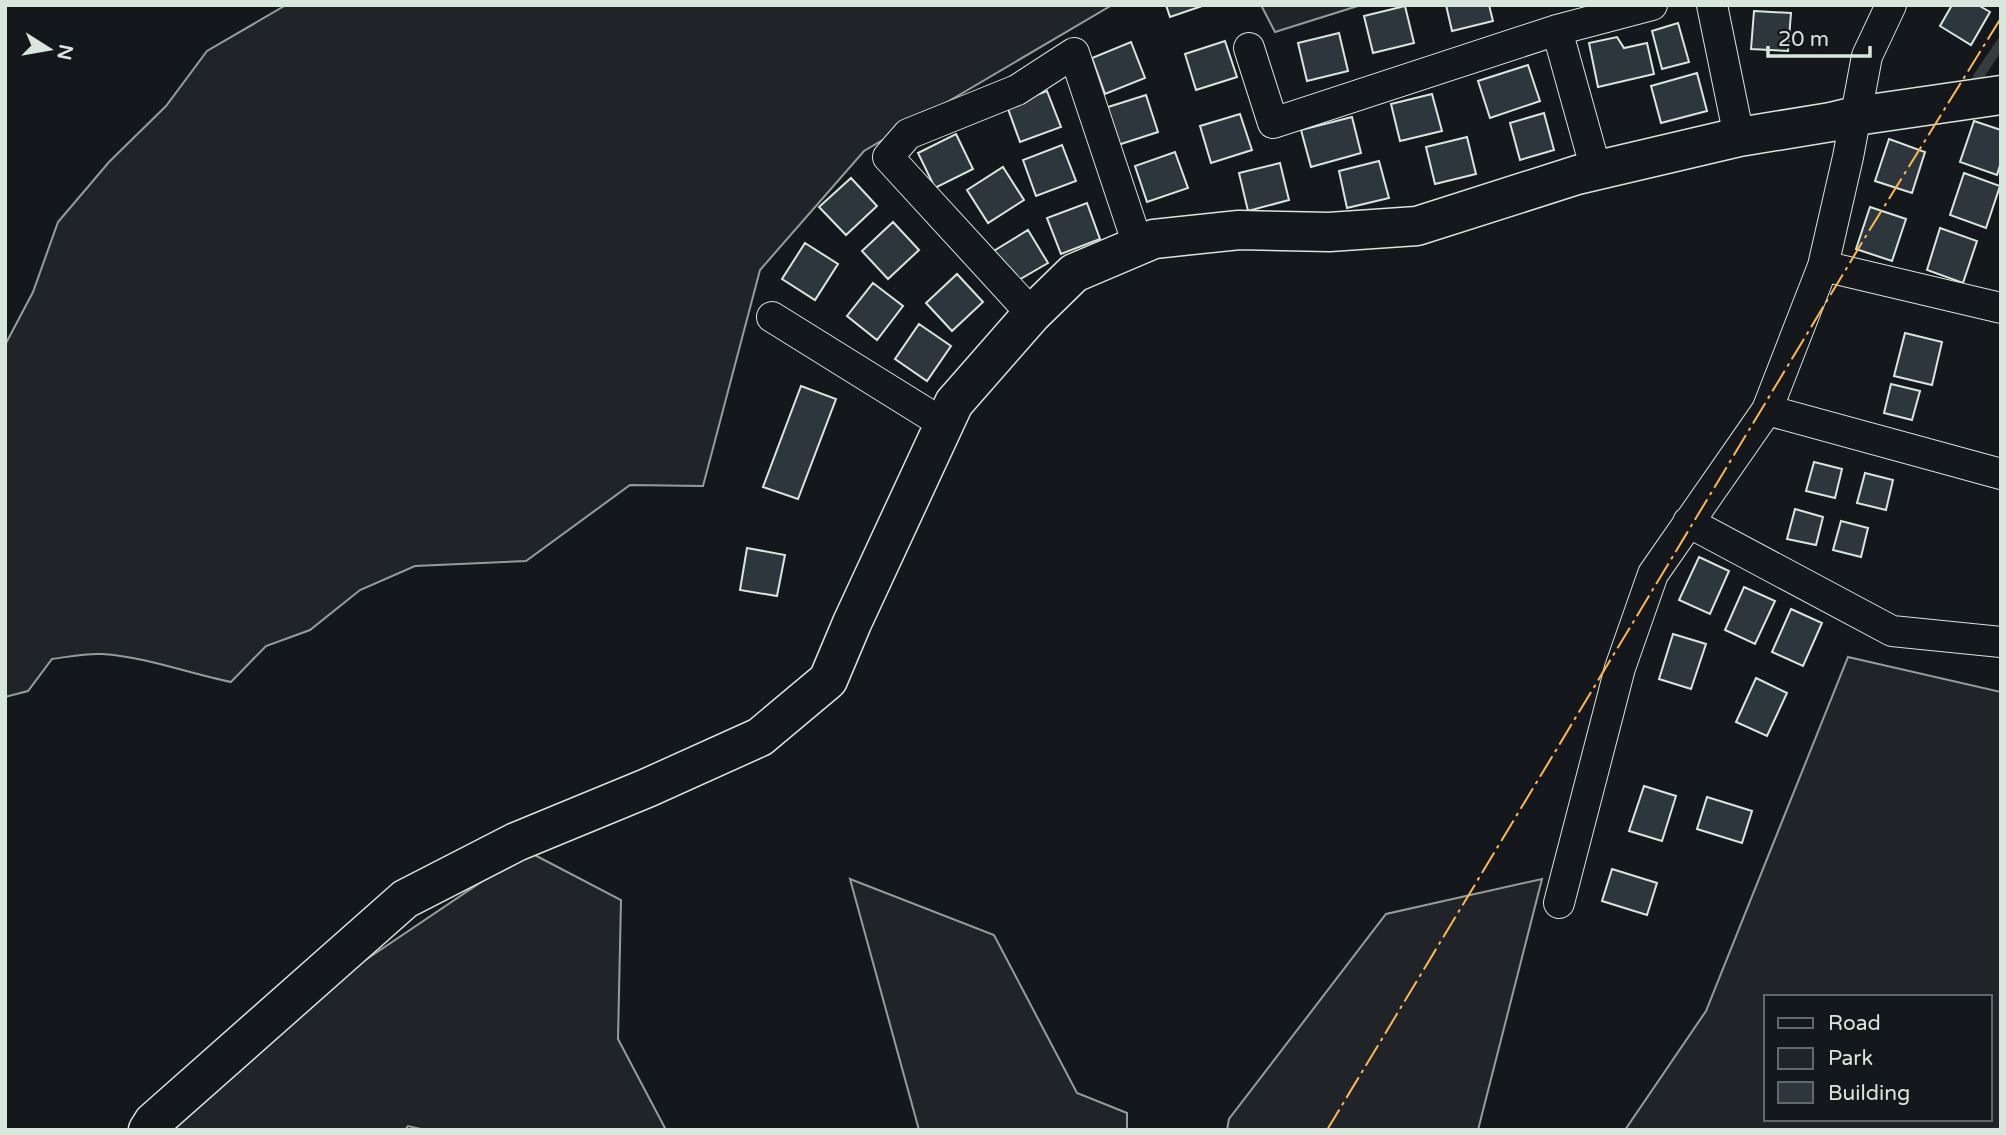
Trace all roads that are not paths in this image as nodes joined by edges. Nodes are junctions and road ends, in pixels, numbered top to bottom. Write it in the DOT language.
graph roads {
  1 [pos="1652,5"];
  2 [pos="1712,5"];
  3 [pos="1891,5"];
  4 [pos="1557,30"];
  5 [pos="1249,48"];
  6 [pos="2001,95"];
  7 [pos="1856,116"];
  8 [pos="1739,137"];
  9 [pos="1596,170"];
  10 [pos="1138,245"];
  11 [pos="1823,266"];
  12 [pos="2001,308"];
  13 [pos="1032,314"];
  14 [pos="772,317"];
  15 [pos="1767,410"];
  16 [pos="944,424"];
  17 [pos="2001,474"];
  18 [pos="1688,522"];
  19 [pos="2001,642"];
  20 [pos="1559,903"];
  21 [pos="148,1130"];
  1 -- 4 [label="street"];
  2 -- 8 [label="street"];
  3 -- 7 [label="street"];
  4 -- 5 [label="street"];
  4 -- 9 [label="street"];
  6 -- 7 [label="street"];
  7 -- 8 [label="street"];
  7 -- 11 [label="street"];
  8 -- 9 [label="street"];
  9 -- 10 [label="street"];
  10 -- 13 [label="street"];
  10 -- 13 [label="street"];
  11 -- 12 [label="street"];
  11 -- 15 [label="street"];
  13 -- 16 [label="street"];
  14 -- 16 [label="street"];
  15 -- 17 [label="street"];
  15 -- 18 [label="street"];
  16 -- 21 [label="street"];
  18 -- 19 [label="street"];
  18 -- 20 [label="street"];
}
